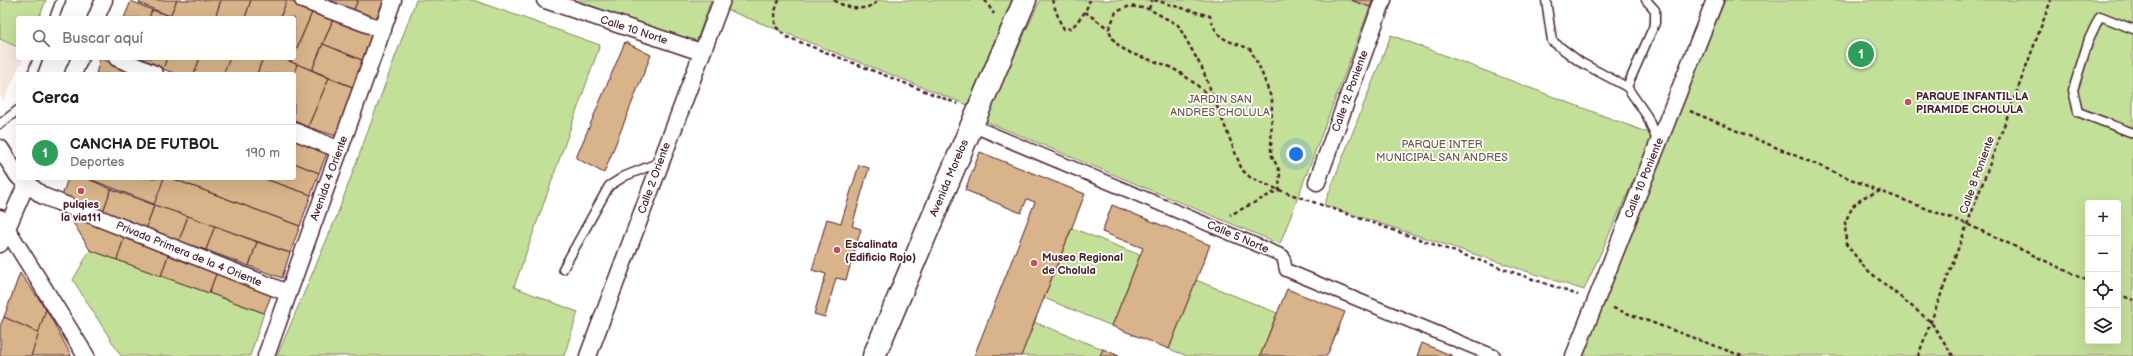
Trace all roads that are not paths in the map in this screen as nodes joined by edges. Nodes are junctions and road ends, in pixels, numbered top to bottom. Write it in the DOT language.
graph roads {
  1 [pos="61,0"];
  2 [pos="104,0"];
  3 [pos="303,0"];
  4 [pos="393,0"];
  5 [pos="545,0"];
  6 [pos="722,0"];
  7 [pos="1025,0"];
  8 [pos="1383,0"];
  9 [pos="1546,0"];
  10 [pos="1646,0"];
  11 [pos="1714,0"];
  12 [pos="55,16"];
  13 [pos="97,16"];
  14 [pos="2133,29"];
  15 [pos="383,30"];
  16 [pos="701,52"];
  17 [pos="37,60"];
  18 [pos="79,60"];
  19 [pos="122,60"];
  20 [pos="33,72"];
  21 [pos="74,72"];
  22 [pos="150,72"];
  23 [pos="1627,87"];
  24 [pos="16,112"];
  25 [pos="975,118"];
  26 [pos="0,124"];
  27 [pos="296,132"];
  28 [pos="2133,133"];
  29 [pos="1658,143"];
  30 [pos="0,148"];
  31 [pos="340,150"];
  32 [pos="660,162"];
  33 [pos="16,170"];
  34 [pos="23,180"];
  35 [pos="24,180"];
  36 [pos="1318,182"];
  37 [pos="3,223"];
  38 [pos="0,244"];
  39 [pos="563,269"];
  40 [pos="288,293"];
  41 [pos="86,356"];
  42 [pos="266,356"];
  43 [pos="588,356"];
  44 [pos="874,356"];
  45 [pos="1494,356"];
  46 [pos="1574,356"];
  1 -- 12 [label="lane"];
  2 -- 13 [label="street"];
  3 -- 15 [label="street"];
  4 -- 15 [label="street, Avenida 4 Oriente"];
  5 -- 16 [label="street, Calle 10 Norte"];
  6 -- 16 [label="street, Calle 2 Oriente"];
  7 -- 25 [label="main road, Avenida Morelos"];
  8 -- 36 [label="street, Calle 12 Poniente"];
  9 -- 23 [label="lane"];
  10 -- 23 [label="lane"];
  11 -- 29 [label="street, Calle 10 Poniente"];
  14 -- 28 [label="lane"];
  15 -- 31 [label="street, Avenida 4 Oriente"];
  16 -- 32 [label="street, Calle 2 Oriente"];
  17 -- 20 [label="lane"];
  18 -- 21 [label="street"];
  19 -- 22 [label="street"];
  23 -- 29 [label="lane"];
  24 -- 26 [label="lane"];
  25 -- 44 [label="main road, Avenida Morelos"];
  25 -- 45 [label="street, Calle 5 Norte"];
  27 -- 31 [label="street"];
  29 -- 46 [label="street, Calle 10 Poniente"];
  30 -- 33 [label="street"];
  31 -- 40 [label="street, Avenida 4 Oriente"];
  32 -- 39 [label="lane"];
  32 -- 43 [label="street, Calle 2 Oriente"];
  34 -- 37 [label="street"];
  35 -- 40 [label="street, Privada Primera de la 4 Oriente"];
  37 -- 38 [label="street"];
  37 -- 41 [label="street"];
  40 -- 42 [label="street, Avenida 4 Oriente"];
}
